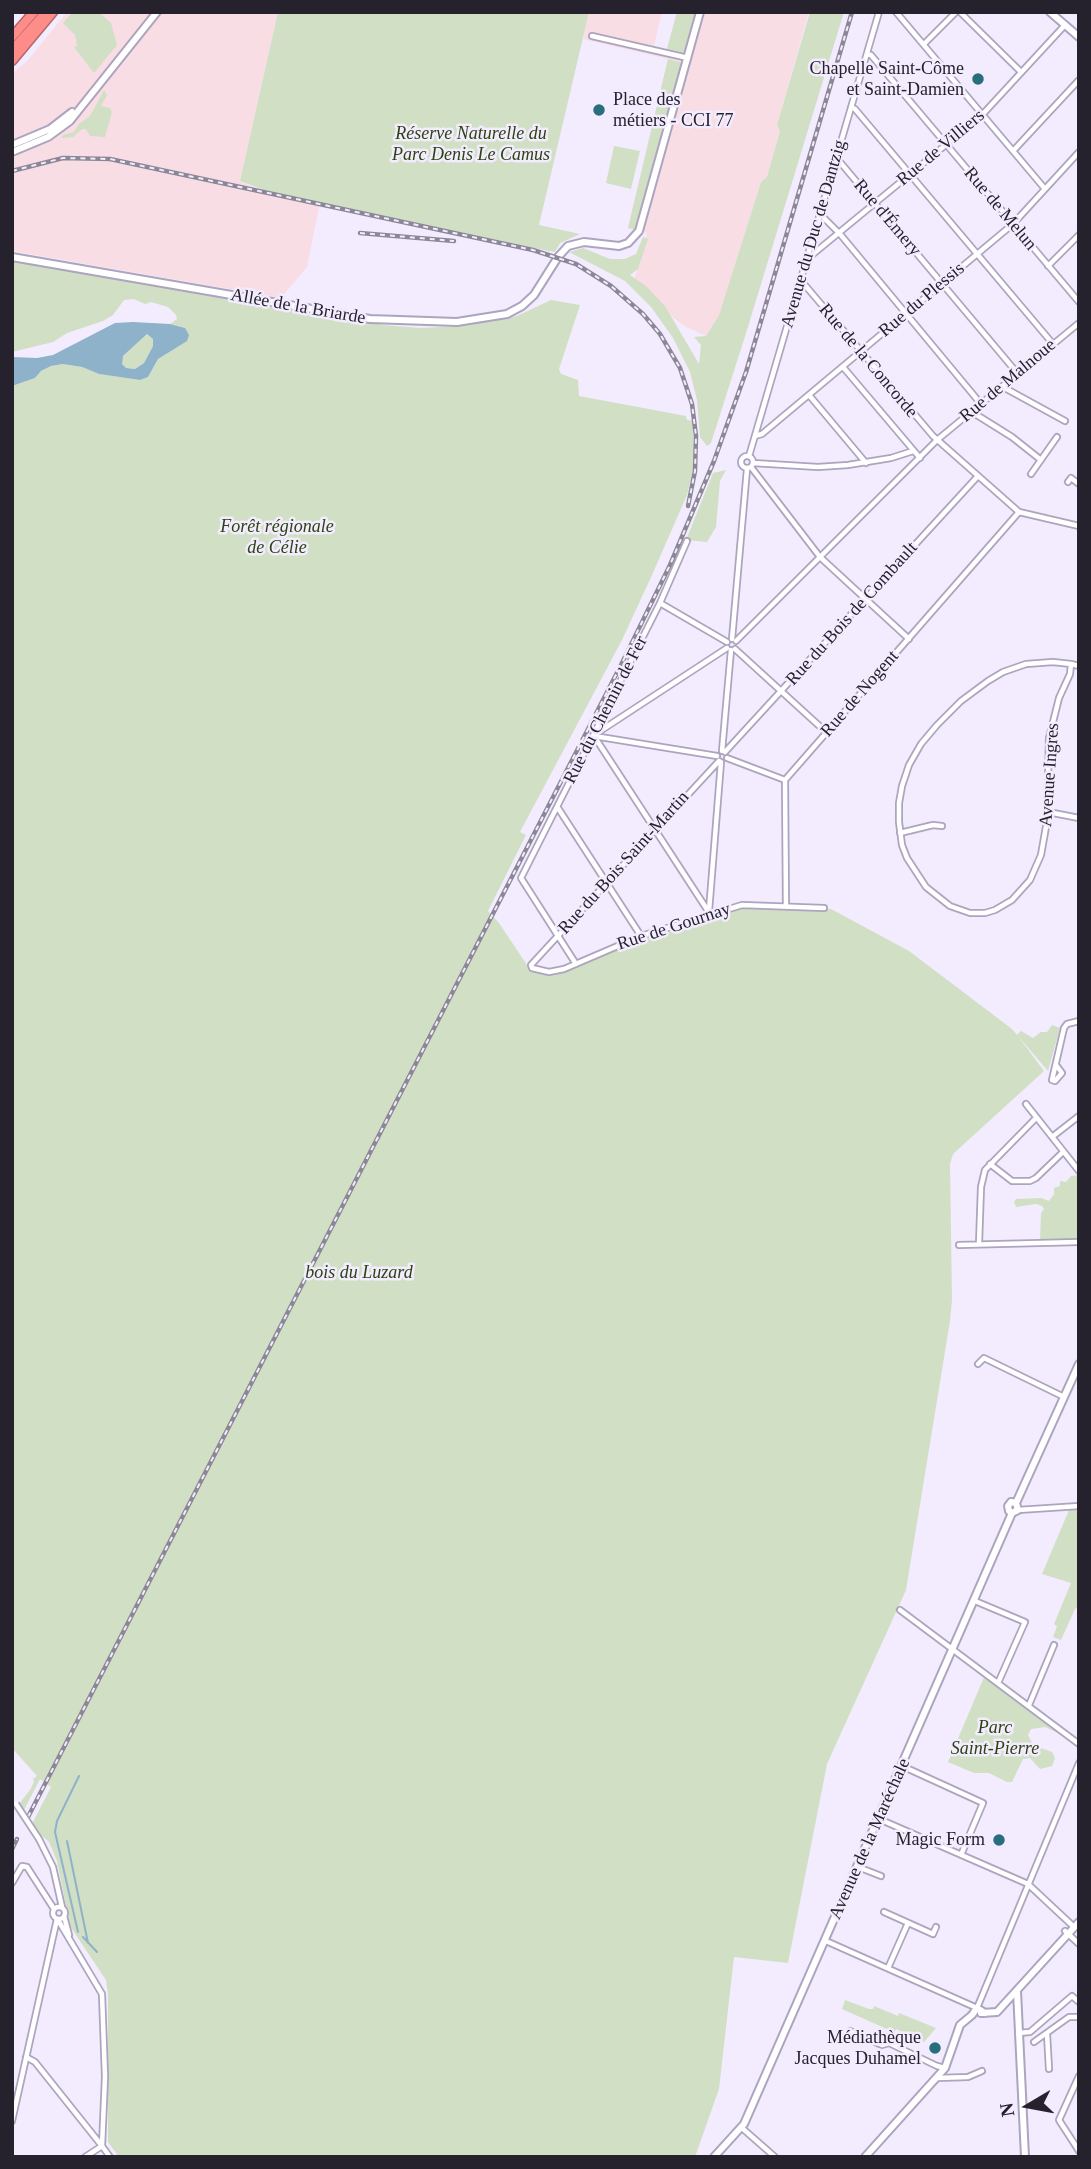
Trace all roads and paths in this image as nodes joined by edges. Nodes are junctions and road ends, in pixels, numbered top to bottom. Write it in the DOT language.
graph roads {
  1 [pos="34,12"];
  2 [pos="46,12"];
  3 [pos="53,12"];
  4 [pos="157,12"];
  5 [pos="700,12"];
  6 [pos="879,12"];
  7 [pos="896,12"];
  8 [pos="958,12"];
  9 [pos="1050,12"];
  10 [pos="1065,25"];
  11 [pos="592,36"];
  12 [pos="12,37"];
  13 [pos="1079,37"];
  14 [pos="924,44"];
  15 [pos="12,50"];
  16 [pos="867,54"];
  17 [pos="688,58"];
  18 [pos="12,61"];
  19 [pos="1021,72"];
  20 [pos="1079,80"];
  21 [pos="100,82"];
  22 [pos="851,107"];
  23 [pos="982,115"];
  24 [pos="12,145"];
  25 [pos="946,145"];
  26 [pos="1013,151"];
  27 [pos="12,152"];
  28 [pos="1079,152"];
  29 [pos="836,159"];
  30 [pos="910,174"];
  31 [pos="1045,189"];
  32 [pos="875,203"];
  33 [pos="820,214"];
  34 [pos="1013,224"];
  35 [pos="839,234"];
  36 [pos="1079,235"];
  37 [pos="977,254"];
  38 [pos="12,257"];
  39 [pos="806,260"];
  40 [pos="1048,266"];
  41 [pos="800,282"];
  42 [pos="942,284"];
  43 [pos="1079,302"];
  44 [pos="906,313"];
  45 [pos="1079,323"];
  46 [pos="1053,344"];
  47 [pos="861,352"];
  48 [pos="843,367"];
  49 [pos="1018,374"];
  50 [pos="1003,387"];
  51 [pos="809,395"];
  52 [pos="981,404"];
  53 [pos="972,412"];
  54 [pos="1065,421"];
  55 [pos="754,436"];
  56 [pos="1057,437"];
  57 [pos="937,440"];
  58 [pos="914,451"];
  59 [pos="749,456"];
  60 [pos="920,458"];
  61 [pos="1041,460"];
  62 [pos="866,463"];
  63 [pos="750,466"];
  64 [pos="1031,474"];
  65 [pos="978,476"];
  66 [pos="1068,482"];
  67 [pos="1079,484"];
  68 [pos="1019,512"];
  69 [pos="1079,526"];
  70 [pos="687,541"];
  71 [pos="820,557"];
  72 [pos="865,600"];
  73 [pos="660,603"];
  74 [pos="909,639"];
  75 [pos="731,645"];
  76 [pos="1071,664"];
  77 [pos="1079,667"];
  78 [pos="1070,674"];
  79 [pos="782,691"];
  80 [pos="827,732"];
  81 [pos="594,736"];
  82 [pos="722,757"];
  83 [pos="785,780"];
  84 [pos="558,808"];
  85 [pos="1048,812"];
  86 [pos="1079,818"];
  87 [pos="942,826"];
  88 [pos="655,829"];
  89 [pos="900,833"];
  90 [pos="606,883"];
  91 [pos="786,907"];
  92 [pos="824,908"];
  93 [pos="709,913"];
  94 [pos="558,936"];
  95 [pos="641,936"];
  96 [pos="576,964"];
  97 [pos="531,967"];
  98 [pos="1079,1021"];
  99 [pos="1056,1065"];
  100 [pos="1026,1104"];
  101 [pos="1079,1116"];
  102 [pos="1036,1118"];
  103 [pos="1052,1137"];
  104 [pos="1063,1152"];
  105 [pos="990,1164"];
  106 [pos="1079,1171"];
  107 [pos="1079,1242"];
  108 [pos="979,1244"];
  109 [pos="959,1245"];
  110 [pos="978,1364"];
  111 [pos="1079,1364"];
  112 [pos="1064,1398"];
  113 [pos="1079,1507"];
  114 [pos="1015,1509"];
  115 [pos="975,1601"];
  116 [pos="900,1610"];
  117 [pos="1054,1645"];
  118 [pos="953,1651"];
  119 [pos="998,1683"];
  120 [pos="1029,1705"];
  121 [pos="1079,1744"];
  122 [pos="1079,1763"];
  123 [pos="902,1766"];
  124 [pos="12,1798"];
  125 [pos="879,1818"];
  126 [pos="961,1855"];
  127 [pos="858,1867"];
  128 [pos="881,1876"];
  129 [pos="12,1883"];
  130 [pos="1028,1884"];
  131 [pos="43,1892"];
  132 [pos="58,1893"];
  133 [pos="57,1908"];
  134 [pos="884,1912"];
  135 [pos="64,1916"];
  136 [pos="1079,1916"];
  137 [pos="57,1919"];
  138 [pos="908,1923"];
  139 [pos="1075,1924"];
  140 [pos="936,1927"];
  141 [pos="1066,1933"];
  142 [pos="69,1936"];
  143 [pos="826,1941"];
  144 [pos="1079,1944"];
  145 [pos="888,1968"];
  146 [pos="1017,1991"];
  147 [pos="1011,1996"];
  148 [pos="1079,2002"];
  149 [pos="1017,2011"];
  150 [pos="974,2012"];
  151 [pos="1079,2017"];
  152 [pos="850,2031"];
  153 [pos="1047,2033"];
  154 [pos="1018,2034"];
  155 [pos="1034,2042"];
  156 [pos="26,2057"];
  157 [pos="946,2068"];
  158 [pos="1049,2069"];
  159 [pos="982,2071"];
  160 [pos="1079,2076"];
  161 [pos="937,2078"];
  162 [pos="12,2121"];
  163 [pos="742,2128"];
  164 [pos="102,2146"];
  165 [pos="1079,2151"];
  166 [pos="85,2157"];
  167 [pos="110,2157"];
  168 [pos="714,2157"];
  169 [pos="775,2157"];
  170 [pos="865,2157"];
  171 [pos="1027,2157"];
  1 -- 12 [label="highway"];
  2 -- 15 [label="highway"];
  3 -- 18 [label="highway"];
  4 -- 21 [label="street"];
  5 -- 17 [label="street"];
  6 -- 16 [label="street, Avenue du Duc de Dantzig"];
  7 -- 14 [label="street"];
  8 -- 14 [label="street"];
  8 -- 19 [label="street"];
  9 -- 10 [label="street"];
  10 -- 13 [label="street"];
  10 -- 19 [label="street, Rue de Villiers"];
  11 -- 17 [label="street"];
  14 -- 23 [label="street"];
  16 -- 22 [label="street, Avenue du Duc de Dantzig"];
  16 -- 25 [label="street, Rue de Melun"];
  17 -- 38 [label="street, Allée de la Briarde"];
  19 -- 23 [label="street, Rue de Villiers"];
  20 -- 26 [label="street"];
  21 -- 24 [label="street"];
  21 -- 27 [label="street"];
  22 -- 29 [label="street, Avenue du Duc de Dantzig"];
  22 -- 30 [label="street"];
  23 -- 25 [label="street, Rue de Villiers"];
  23 -- 26 [label="street"];
  25 -- 30 [label="street, Rue de Villiers"];
  25 -- 34 [label="street, Rue de Melun"];
  26 -- 31 [label="street"];
  28 -- 31 [label="street, Rue du Plessis"];
  29 -- 32 [label="street, Rue d'Émery"];
  29 -- 33 [label="street, Avenue du Duc de Dantzig"];
  30 -- 32 [label="street, Rue de Villiers"];
  30 -- 37 [label="street"];
  31 -- 34 [label="street, Rue du Plessis"];
  32 -- 35 [label="street, Rue de Villiers"];
  32 -- 42 [label="street, Rue d'Émery"];
  33 -- 35 [label="street"];
  33 -- 39 [label="street, Avenue du Duc de Dantzig"];
  34 -- 37 [label="street, Rue du Plessis"];
  34 -- 40 [label="street, Rue de Melun"];
  35 -- 39 [label="street, Rue de Villiers"];
  35 -- 44 [label="street"];
  36 -- 40 [label="street"];
  37 -- 42 [label="street, Rue du Plessis"];
  37 -- 46 [label="street"];
  39 -- 41 [label="street, Avenue du Duc de Dantzig"];
  40 -- 43 [label="street, Rue de Melun"];
  41 -- 47 [label="street, Rue de la Concorde"];
  41 -- 55 [label="street, Avenue du Duc de Dantzig"];
  42 -- 44 [label="street, Rue du Plessis"];
  42 -- 49 [label="street, Rue d'Émery"];
  44 -- 47 [label="street, Rue du Plessis"];
  44 -- 52 [label="street"];
  45 -- 46 [label="street, Rue de Malnoue"];
  46 -- 49 [label="street, Rue de Malnoue"];
  47 -- 48 [label="street, Rue du Plessis"];
  47 -- 57 [label="street, Rue de la Concorde"];
  48 -- 51 [label="street, Rue du Plessis"];
  48 -- 58 [label="street"];
  49 -- 50 [label="street, Rue de Malnoue"];
  50 -- 52 [label="street, Rue de Malnoue"];
  50 -- 54 [label="street"];
  51 -- 55 [label="street, Rue du Plessis"];
  51 -- 62 [label="street"];
  52 -- 53 [label="street, Rue de Malnoue"];
  53 -- 57 [label="street, Rue de Malnoue"];
  53 -- 61 [label="street"];
  55 -- 59 [label="street, Avenue du Duc de Dantzig"];
  56 -- 61 [label="street"];
  57 -- 60 [label="street"];
  57 -- 65 [label="street, Rue de la Concorde"];
  58 -- 60 [label="street"];
  58 -- 62 [label="street"];
  59 -- 63 [label="street"];
  59 -- 63 [label="street, Avenue du Duc de Dantzig"];
  60 -- 71 [label="street"];
  61 -- 64 [label="street"];
  62 -- 63 [label="street"];
  63 -- 71 [label="street"];
  63 -- 75 [label="street"];
  65 -- 68 [label="street, Rue de la Concorde"];
  65 -- 72 [label="street, Rue du Bois de Combault"];
  66 -- 67 [label="street"];
  68 -- 69 [label="street"];
  68 -- 74 [label="street, Rue de Nogent"];
  70 -- 73 [label="street, Rue du Chemin de Fer"];
  71 -- 72 [label="street"];
  71 -- 75 [label="street"];
  72 -- 74 [label="street"];
  72 -- 79 [label="street, Rue du Bois de Combault"];
  73 -- 75 [label="street"];
  73 -- 81 [label="street, Rue du Chemin de Fer"];
  74 -- 80 [label="street, Rue de Nogent"];
  75 -- 79 [label="street"];
  75 -- 81 [label="street"];
  75 -- 82 [label="street"];
  76 -- 77 [label="street, Avenue Ingres"];
  76 -- 78 [label="street, Avenue Ingres"];
  76 -- 89 [label="street, Avenue Ingres"];
  77 -- 78 [label="street, Avenue Ingres"];
  78 -- 85 [label="street, Avenue Ingres"];
  79 -- 80 [label="street"];
  79 -- 82 [label="street, Rue du Bois de Combault"];
  80 -- 83 [label="street, Rue de Nogent"];
  81 -- 82 [label="street"];
  81 -- 84 [label="street, Rue du Chemin de Fer"];
  81 -- 88 [label="street"];
  82 -- 83 [label="street"];
  82 -- 88 [label="street, Rue du Bois Saint-Martin"];
  82 -- 93 [label="street"];
  83 -- 91 [label="street"];
  84 -- 90 [label="street"];
  84 -- 94 [label="street, Rue du Chemin de Fer"];
  85 -- 86 [label="street"];
  85 -- 89 [label="street, Avenue Ingres"];
  87 -- 89 [label="street"];
  88 -- 90 [label="street, Rue du Bois Saint-Martin"];
  88 -- 93 [label="street"];
  90 -- 94 [label="street, Rue du Bois Saint-Martin"];
  90 -- 95 [label="street"];
  91 -- 92 [label="street, Rue de Gournay"];
  91 -- 93 [label="street, Rue de Gournay"];
  93 -- 95 [label="street, Rue de Gournay"];
  94 -- 96 [label="street"];
  94 -- 97 [label="street, Rue du Bois Saint-Martin"];
  95 -- 96 [label="street, Rue de Gournay"];
  96 -- 97 [label="street, Rue de Gournay"];
  98 -- 99 [label="street"];
  100 -- 102 [label="street"];
  101 -- 103 [label="street"];
  102 -- 103 [label="street"];
  102 -- 105 [label="street"];
  103 -- 104 [label="street"];
  104 -- 105 [label="street"];
  104 -- 106 [label="street"];
  105 -- 108 [label="street"];
  107 -- 108 [label="street"];
  108 -- 109 [label="street"];
  110 -- 112 [label="street"];
  111 -- 112 [label="street, Avenue de la Maréchale"];
  112 -- 114 [label="street, Avenue de la Maréchale"];
  113 -- 114 [label="street"];
  114 -- 115 [label="street, Avenue de la Maréchale"];
  115 -- 118 [label="street, Avenue de la Maréchale"];
  115 -- 119 [label="street"];
  116 -- 118 [label="street"];
  117 -- 120 [label="street"];
  118 -- 119 [label="street"];
  118 -- 123 [label="street, Avenue de la Maréchale"];
  119 -- 120 [label="street"];
  120 -- 121 [label="street"];
  122 -- 130 [label="street"];
  123 -- 125 [label="street, Avenue de la Maréchale"];
  123 -- 126 [label="street"];
  124 -- 132 [label="street, bridge"];
  125 -- 126 [label="street"];
  125 -- 127 [label="street, Avenue de la Maréchale"];
  126 -- 130 [label="street"];
  127 -- 128 [label="street"];
  127 -- 143 [label="street, Avenue de la Maréchale"];
  129 -- 131 [label="street"];
  130 -- 139 [label="street"];
  130 -- 150 [label="street"];
  131 -- 132 [label="street"];
  131 -- 133 [label="street"];
  132 -- 133 [label="street"];
  133 -- 135 [label="street"];
  133 -- 137 [label="street"];
  134 -- 138 [label="street"];
  135 -- 137 [label="street"];
  135 -- 142 [label="street"];
  136 -- 139 [label="street"];
  137 -- 142 [label="street"];
  137 -- 156 [label="street"];
  138 -- 140 [label="street"];
  138 -- 145 [label="street"];
  139 -- 141 [label="street"];
  141 -- 144 [label="street"];
  141 -- 146 [label="street"];
  141 -- 147 [label="street"];
  142 -- 164 [label="street"];
  143 -- 145 [label="street"];
  143 -- 163 [label="street, Avenue de la Maréchale"];
  145 -- 150 [label="street"];
  146 -- 147 [label="street"];
  146 -- 149 [label="street"];
  147 -- 149 [label="street"];
  147 -- 150 [label="street"];
  148 -- 154 [label="street"];
  149 -- 154 [label="street"];
  150 -- 157 [label="street"];
  151 -- 153 [label="street"];
  152 -- 157 [label="street"];
  153 -- 155 [label="street"];
  153 -- 158 [label="street"];
  154 -- 171 [label="street"];
  156 -- 162 [label="street"];
  156 -- 164 [label="street"];
  157 -- 161 [label="street"];
  159 -- 161 [label="street"];
  160 -- 165 [label="street"];
  161 -- 170 [label="street"];
  163 -- 168 [label="street, Avenue de la Maréchale"];
  163 -- 169 [label="street"];
  164 -- 166 [label="street"];
  164 -- 167 [label="street"];
}
